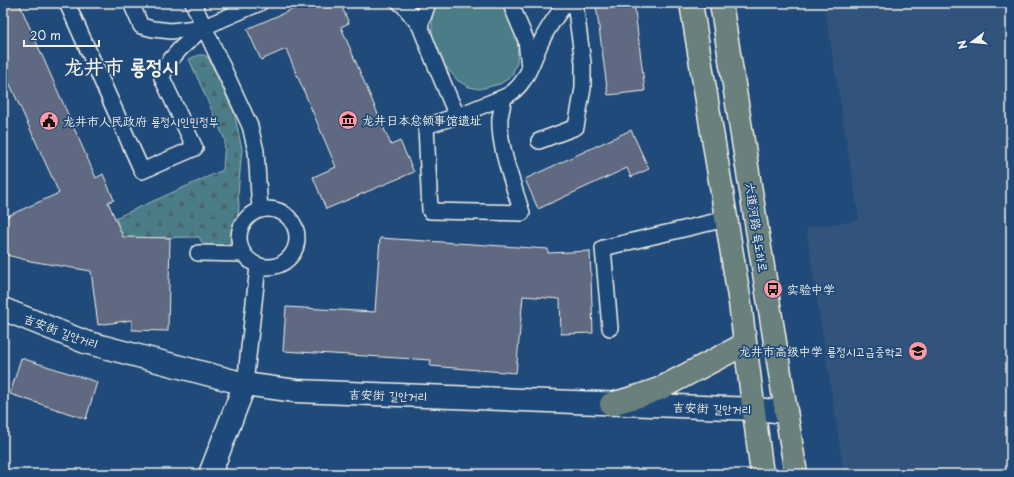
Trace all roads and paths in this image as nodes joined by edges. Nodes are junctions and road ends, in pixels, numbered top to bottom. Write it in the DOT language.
graph roads {
  1 [pos="67,3"];
  2 [pos="131,3"];
  3 [pos="193,3"];
  4 [pos="260,3"];
  5 [pos="400,3"];
  6 [pos="428,3"];
  7 [pos="510,3"];
  8 [pos="566,3"];
  9 [pos="575,3"];
  10 [pos="692,3"];
  11 [pos="721,3"];
  12 [pos="420,26"];
  13 [pos="204,27"];
  14 [pos="529,70"];
  15 [pos="504,97"];
  16 [pos="457,116"];
  17 [pos="538,141"];
  18 [pos="260,210"];
  19 [pos="726,219"];
  20 [pos="198,253"];
  21 [pos="243,254"];
  22 [pos="258,266"];
  23 [pos="3,309"];
  24 [pos="610,328"];
  25 [pos="745,344"];
  26 [pos="245,384"];
  27 [pos="611,404"];
  28 [pos="754,409"];
  29 [pos="786,412"];
  30 [pos="210,474"];
  31 [pos="762,474"];
  32 [pos="796,474"];
  1 -- 13 [label="lane"];
  2 -- 13 [label="lane"];
  3 -- 13 [label="lane"];
  4 -- 13 [label="lane"];
  5 -- 12 [label="lane"];
  6 -- 12 [label="lane"];
  7 -- 14 [label="lane"];
  8 -- 14 [label="lane"];
  9 -- 17 [label="lane"];
  10 -- 19 [label="highway"];
  11 -- 29 [label="highway, 六道河路 륙도하로"];
  12 -- 16 [label="lane"];
  13 -- 18 [label="lane"];
  14 -- 15 [label="lane"];
  15 -- 16 [label="lane"];
  15 -- 16 [label="lane"];
  18 -- 21 [label="lane"];
  18 -- 22 [label="lane"];
  19 -- 24 [label="lane"];
  19 -- 25 [label="highway"];
  20 -- 21 [label="lane"];
  21 -- 22 [label="lane"];
  22 -- 26 [label="lane"];
  23 -- 26 [label="street, 吉安街 길안거리"];
  25 -- 27 [label="highway"];
  25 -- 28 [label="highway"];
  26 -- 27 [label="street, 吉安街 길안거리"];
  26 -- 30 [label="street"];
  27 -- 28 [label="street, 吉安街 길안거리"];
  28 -- 29 [label="street, 吉安街 길안거리"];
  28 -- 31 [label="highway"];
  29 -- 32 [label="highway, 六道河路 륙도하로"];
}
